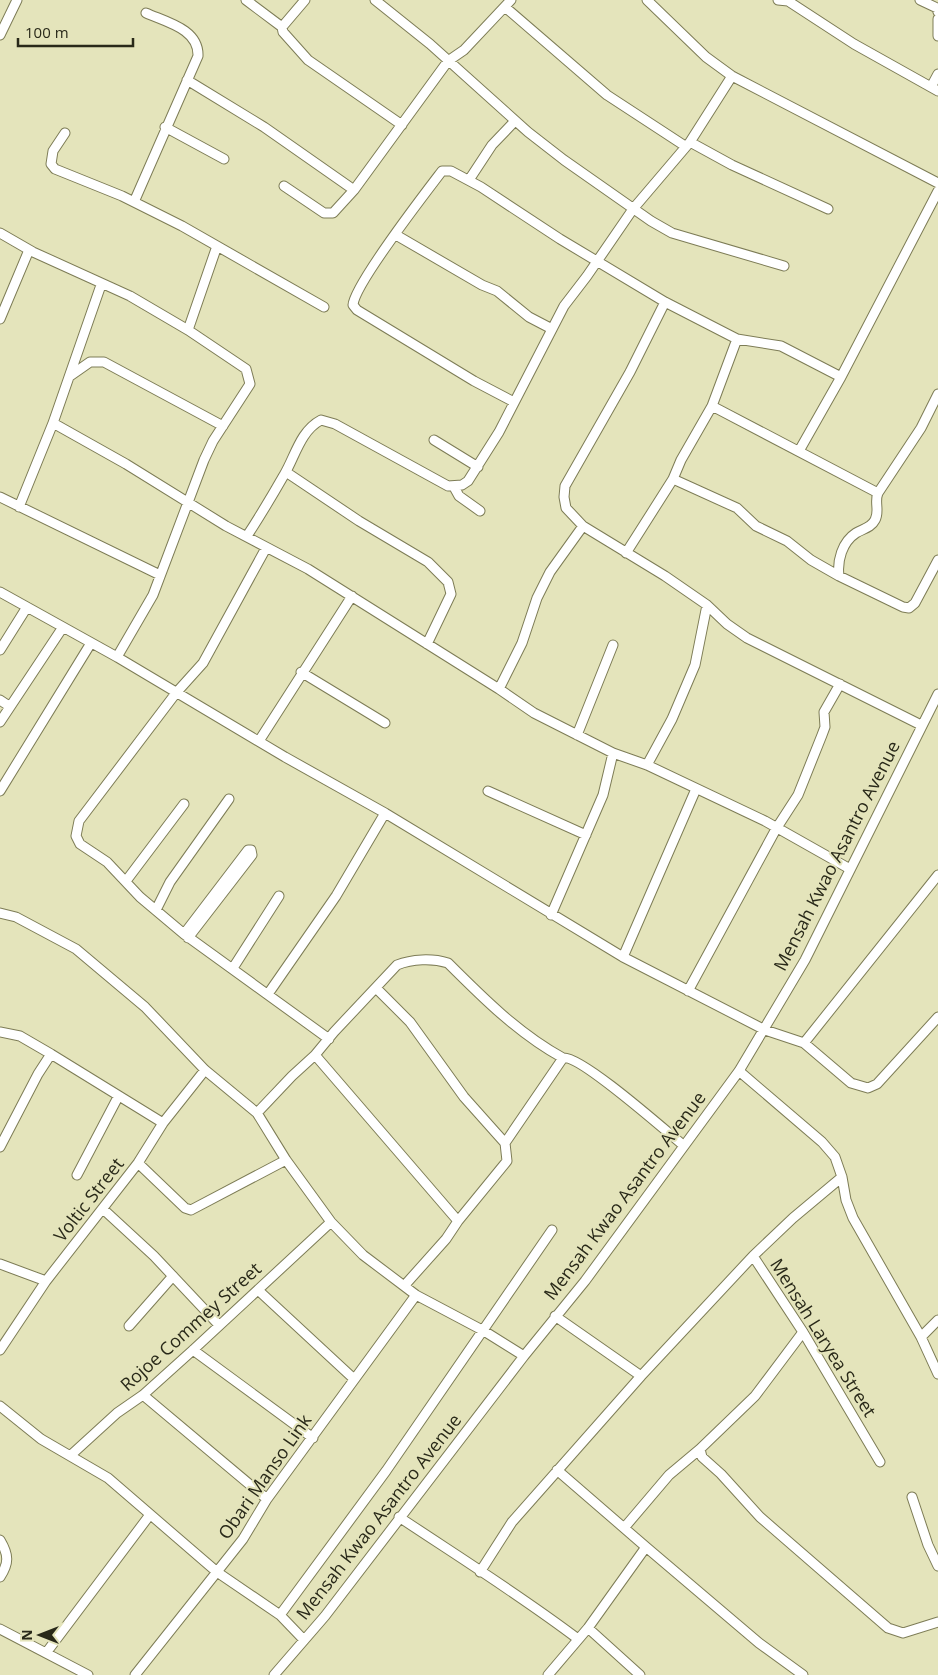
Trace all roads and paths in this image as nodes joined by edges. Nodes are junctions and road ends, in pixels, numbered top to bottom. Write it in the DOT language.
graph roads {
  1 [pos="17,0"];
  2 [pos="246,0"];
  3 [pos="305,0"];
  4 [pos="375,0"];
  5 [pos="647,0"];
  6 [pos="778,0"];
  7 [pos="920,0"];
  8 [pos="507,3"];
  9 [pos="938,12"];
  10 [pos="146,13"];
  11 [pos="938,19"];
  12 [pos="282,26"];
  13 [pos="0,35"];
  14 [pos="938,36"];
  15 [pos="448,61"];
  16 [pos="938,74"];
  17 [pos="732,76"];
  18 [pos="187,80"];
  19 [pos="935,89"];
  20 [pos="515,121"];
  21 [pos="402,125"];
  22 [pos="165,127"];
  23 [pos="65,133"];
  24 [pos="688,144"];
  25 [pos="224,159"];
  26 [pos="469,180"];
  27 [pos="938,183"];
  28 [pos="284,186"];
  29 [pos="354,190"];
  30 [pos="938,191"];
  31 [pos="134,202"];
  32 [pos="633,209"];
  33 [pos="828,209"];
  34 [pos="0,233"];
  35 [pos="396,235"];
  36 [pos="217,246"];
  37 [pos="29,250"];
  38 [pos="596,260"];
  39 [pos="784,266"];
  40 [pos="101,285"];
  41 [pos="665,302"];
  42 [pos="324,307"];
  43 [pos="0,319"];
  44 [pos="552,329"];
  45 [pos="188,330"];
  46 [pos="737,339"];
  47 [pos="70,376"];
  48 [pos="840,377"];
  49 [pos="938,394"];
  50 [pos="514,402"];
  51 [pos="712,406"];
  52 [pos="53,424"];
  53 [pos="222,426"];
  54 [pos="434,440"];
  55 [pos="799,451"];
  56 [pos="478,467"];
  57 [pos="286,472"];
  58 [pos="673,479"];
  59 [pos="454,487"];
  60 [pos="878,493"];
  61 [pos="0,497"];
  62 [pos="188,501"];
  63 [pos="19,507"];
  64 [pos="480,511"];
  65 [pos="583,526"];
  66 [pos="247,536"];
  67 [pos="266,548"];
  68 [pos="626,553"];
  69 [pos="938,560"];
  70 [pos="160,576"];
  71 [pos="838,576"];
  72 [pos="0,592"];
  73 [pos="352,596"];
  74 [pos="707,605"];
  75 [pos="27,607"];
  76 [pos="63,627"];
  77 [pos="91,643"];
  78 [pos="427,644"];
  79 [pos="614,645"];
  80 [pos="0,650"];
  81 [pos="118,657"];
  82 [pos="301,672"];
  83 [pos="840,684"];
  84 [pos="499,689"];
  85 [pos="176,693"];
  86 [pos="938,694"];
  87 [pos="0,700"];
  88 [pos="9,706"];
  89 [pos="0,722"];
  90 [pos="385,723"];
  91 [pos="921,725"];
  92 [pos="577,735"];
  93 [pos="259,741"];
  94 [pos="613,753"];
  95 [pos="647,765"];
  96 [pos="696,789"];
  97 [pos="0,791"];
  98 [pos="488,791"];
  99 [pos="228,799"];
  100 [pos="184,804"];
  101 [pos="385,812"];
  102 [pos="776,829"];
  103 [pos="586,835"];
  104 [pos="850,869"];
  105 [pos="938,875"];
  106 [pos="126,881"];
  107 [pos="227,883"];
  108 [pos="279,896"];
  109 [pos="156,910"];
  110 [pos="0,913"];
  111 [pos="552,915"];
  112 [pos="186,936"];
  113 [pos="623,957"];
  114 [pos="233,968"];
  115 [pos="376,988"];
  116 [pos="688,991"];
  117 [pos="268,994"];
  118 [pos="938,1018"];
  119 [pos="765,1030"];
  120 [pos="0,1032"];
  121 [pos="329,1039"];
  122 [pos="804,1042"];
  123 [pos="51,1054"];
  124 [pos="315,1055"];
  125 [pos="563,1058"];
  126 [pos="205,1070"];
  127 [pos="739,1071"];
  128 [pos="118,1097"];
  129 [pos="257,1113"];
  130 [pos="163,1123"];
  131 [pos="505,1143"];
  132 [pos="683,1145"];
  133 [pos="0,1146"];
  134 [pos="286,1160"];
  135 [pos="138,1163"];
  136 [pos="78,1175"];
  137 [pos="842,1177"];
  138 [pos="103,1209"];
  139 [pos="458,1221"];
  140 [pos="331,1222"];
  141 [pos="552,1230"];
  142 [pos="753,1256"];
  143 [pos="0,1264"];
  144 [pos="173,1276"];
  145 [pos="46,1281"];
  146 [pos="404,1286"];
  147 [pos="258,1290"];
  148 [pos="416,1295"];
  149 [pos="555,1316"];
  150 [pos="938,1320"];
  151 [pos="218,1324"];
  152 [pos="129,1326"];
  153 [pos="484,1331"];
  154 [pos="804,1332"];
  155 [pos="921,1337"];
  156 [pos="1,1347"];
  157 [pos="192,1350"];
  158 [pos="524,1356"];
  159 [pos="938,1374"];
  160 [pos="641,1376"];
  161 [pos="354,1379"];
  162 [pos="143,1395"];
  163 [pos="0,1406"];
  164 [pos="313,1438"];
  165 [pos="700,1449"];
  166 [pos="71,1455"];
  167 [pos="880,1462"];
  168 [pos="557,1470"];
  169 [pos="912,1497"];
  170 [pos="267,1499"];
  171 [pos="149,1516"];
  172 [pos="399,1517"];
  173 [pos="624,1528"];
  174 [pos="0,1540"];
  175 [pos="646,1547"];
  176 [pos="938,1566"];
  177 [pos="217,1572"];
  178 [pos="480,1572"];
  179 [pos="0,1577"];
  180 [pos="280,1616"];
  181 [pos="938,1622"];
  182 [pos="588,1628"];
  183 [pos="0,1629"];
  184 [pos="578,1639"];
  185 [pos="304,1640"];
  186 [pos="46,1652"];
  187 [pos="88,1675"];
  188 [pos="135,1675"];
  189 [pos="274,1675"];
  190 [pos="548,1675"];
  191 [pos="640,1675"];
  192 [pos="803,1675"];
  1 -- 13 [label="street"];
  2 -- 12 [label="street"];
  3 -- 12 [label="street"];
  4 -- 15 [label="street"];
  5 -- 17 [label="street"];
  6 -- 19 [label="street"];
  7 -- 9 [label="street"];
  8 -- 15 [label="street"];
  8 -- 24 [label="street"];
  10 -- 18 [label="street"];
  11 -- 14 [label="street"];
  12 -- 21 [label="street"];
  15 -- 20 [label="street"];
  15 -- 21 [label="street"];
  16 -- 19 [label="street"];
  17 -- 24 [label="street"];
  17 -- 27 [label="street"];
  18 -- 22 [label="street"];
  18 -- 29 [label="street"];
  20 -- 26 [label="street"];
  20 -- 32 [label="street"];
  21 -- 29 [label="street"];
  22 -- 25 [label="street"];
  22 -- 31 [label="street"];
  23 -- 31 [label="street"];
  24 -- 32 [label="street"];
  24 -- 33 [label="street"];
  26 -- 35 [label="street"];
  26 -- 38 [label="street"];
  28 -- 29 [label="street"];
  30 -- 48 [label="street"];
  31 -- 36 [label="street"];
  32 -- 38 [label="street"];
  32 -- 39 [label="street"];
  34 -- 37 [label="street"];
  35 -- 44 [label="street"];
  35 -- 50 [label="street"];
  36 -- 42 [label="street"];
  36 -- 45 [label="street"];
  37 -- 40 [label="street"];
  37 -- 43 [label="street"];
  38 -- 41 [label="street"];
  38 -- 44 [label="street"];
  40 -- 45 [label="street"];
  40 -- 47 [label="street"];
  41 -- 46 [label="street"];
  41 -- 65 [label="street"];
  44 -- 50 [label="street"];
  45 -- 53 [label="street"];
  46 -- 48 [label="street"];
  46 -- 51 [label="street"];
  47 -- 52 [label="street"];
  47 -- 53 [label="street"];
  48 -- 55 [label="street"];
  49 -- 60 [label="street"];
  50 -- 56 [label="street"];
  51 -- 55 [label="street"];
  51 -- 58 [label="street"];
  52 -- 62 [label="street"];
  52 -- 63 [label="street"];
  53 -- 62 [label="street"];
  54 -- 56 [label="street"];
  55 -- 60 [label="street"];
  56 -- 59 [label="street"];
  57 -- 59 [label="street"];
  57 -- 66 [label="street"];
  57 -- 78 [label="street"];
  58 -- 68 [label="street"];
  58 -- 71 [label="street"];
  59 -- 64 [label="street"];
  60 -- 71 [label="street"];
  61 -- 63 [label="street"];
  62 -- 66 [label="street"];
  62 -- 70 [label="street"];
  63 -- 70 [label="street"];
  65 -- 68 [label="street"];
  65 -- 84 [label="street"];
  66 -- 67 [label="street"];
  67 -- 73 [label="street"];
  67 -- 85 [label="street"];
  68 -- 74 [label="street"];
  69 -- 71 [label="street"];
  70 -- 81 [label="street"];
  72 -- 75 [label="street"];
  73 -- 78 [label="street"];
  73 -- 82 [label="street"];
  74 -- 83 [label="street"];
  74 -- 95 [label="street"];
  75 -- 76 [label="street"];
  75 -- 80 [label="street"];
  76 -- 77 [label="street"];
  76 -- 88 [label="street"];
  77 -- 81 [label="street"];
  77 -- 97 [label="street"];
  78 -- 84 [label="street"];
  79 -- 92 [label="street"];
  81 -- 85 [label="street"];
  82 -- 90 [label="street"];
  82 -- 93 [label="street"];
  83 -- 91 [label="street"];
  83 -- 102 [label="street"];
  84 -- 92 [label="street"];
  85 -- 93 [label="street"];
  85 -- 106 [label="street"];
  86 -- 91 [label="street, Mensah Kwao Asantro Avenue"];
  87 -- 88 [label="street"];
  88 -- 89 [label="street"];
  91 -- 104 [label="street, Mensah Kwao Asantro Avenue"];
  92 -- 94 [label="street"];
  93 -- 101 [label="street"];
  94 -- 95 [label="street"];
  94 -- 103 [label="street"];
  95 -- 96 [label="street"];
  96 -- 102 [label="street"];
  96 -- 113 [label="street"];
  98 -- 103 [label="street"];
  99 -- 109 [label="street"];
  100 -- 106 [label="street"];
  101 -- 111 [label="street"];
  101 -- 117 [label="street"];
  102 -- 104 [label="street"];
  102 -- 116 [label="street"];
  103 -- 111 [label="street"];
  104 -- 119 [label="street, Mensah Kwao Asantro Avenue"];
  105 -- 122 [label="street"];
  106 -- 109 [label="street"];
  107 -- 112 [label="street"];
  108 -- 114 [label="street"];
  109 -- 112 [label="street"];
  110 -- 126 [label="street"];
  111 -- 113 [label="street"];
  112 -- 114 [label="street"];
  113 -- 116 [label="street"];
  114 -- 117 [label="street"];
  115 -- 121 [label="street"];
  115 -- 125 [label="street"];
  115 -- 131 [label="street"];
  116 -- 119 [label="street"];
  117 -- 121 [label="street"];
  118 -- 122 [label="street"];
  119 -- 122 [label="street"];
  119 -- 127 [label="street, Mensah Kwao Asantro Avenue"];
  120 -- 123 [label="street"];
  121 -- 124 [label="street"];
  123 -- 128 [label="street"];
  123 -- 133 [label="street"];
  124 -- 129 [label="street"];
  124 -- 139 [label="street"];
  125 -- 131 [label="street"];
  125 -- 132 [label="street"];
  126 -- 129 [label="street"];
  126 -- 130 [label="street, Voltic Street"];
  127 -- 132 [label="street, Mensah Kwao Asantro Avenue"];
  127 -- 137 [label="street"];
  128 -- 130 [label="street"];
  128 -- 136 [label="street"];
  129 -- 134 [label="street"];
  130 -- 135 [label="street, Voltic Street"];
  131 -- 139 [label="street"];
  132 -- 149 [label="street, Mensah Kwao Asantro Avenue"];
  134 -- 135 [label="street"];
  134 -- 140 [label="street"];
  135 -- 138 [label="street, Voltic Street"];
  137 -- 142 [label="street, Mensah Laryea Street"];
  137 -- 155 [label="street"];
  138 -- 144 [label="street"];
  138 -- 145 [label="street, Voltic Street"];
  139 -- 146 [label="street"];
  140 -- 146 [label="street"];
  140 -- 147 [label="street, Rojoe Commey Street"];
  141 -- 153 [label="street"];
  142 -- 154 [label="street, Mensah Laryea Street"];
  142 -- 160 [label="street"];
  143 -- 145 [label="street"];
  144 -- 151 [label="street"];
  144 -- 152 [label="street"];
  145 -- 156 [label="street, Voltic Street"];
  146 -- 148 [label="street"];
  147 -- 151 [label="street, Rojoe Commey Street"];
  147 -- 161 [label="street"];
  148 -- 153 [label="street"];
  148 -- 161 [label="street, Obari Manso Link"];
  149 -- 158 [label="street, Mensah Kwao Asantro Avenue"];
  149 -- 160 [label="street"];
  150 -- 155 [label="street"];
  151 -- 157 [label="street, Rojoe Commey Street"];
  153 -- 158 [label="street"];
  153 -- 180 [label="street"];
  154 -- 165 [label="street"];
  154 -- 167 [label="street, Mensah Laryea Street"];
  155 -- 159 [label="street"];
  157 -- 162 [label="street, Rojoe Commey Street"];
  157 -- 164 [label="street"];
  158 -- 172 [label="street, Mensah Kwao Asantro Avenue"];
  160 -- 168 [label="street"];
  161 -- 164 [label="street, Obari Manso Link"];
  162 -- 166 [label="street, Rojoe Commey Street"];
  162 -- 170 [label="street"];
  163 -- 166 [label="street"];
  164 -- 170 [label="street, Obari Manso Link"];
  165 -- 173 [label="street"];
  165 -- 181 [label="street"];
  166 -- 171 [label="street"];
  168 -- 173 [label="street"];
  168 -- 178 [label="street"];
  169 -- 176 [label="street"];
  170 -- 177 [label="street, Obari Manso Link"];
  171 -- 177 [label="street"];
  171 -- 186 [label="street"];
  172 -- 178 [label="street"];
  172 -- 185 [label="street, Mensah Kwao Asantro Avenue"];
  173 -- 175 [label="street"];
  174 -- 179 [label="street"];
  175 -- 182 [label="street"];
  175 -- 192 [label="street"];
  177 -- 180 [label="street"];
  177 -- 188 [label="street, Obari Manso Link"];
  178 -- 184 [label="street"];
  180 -- 185 [label="street"];
  182 -- 184 [label="street"];
  182 -- 191 [label="street"];
  183 -- 186 [label="street"];
  184 -- 190 [label="street"];
  185 -- 189 [label="street, Mensah Kwao Asantro Avenue"];
  186 -- 187 [label="street"];
}
